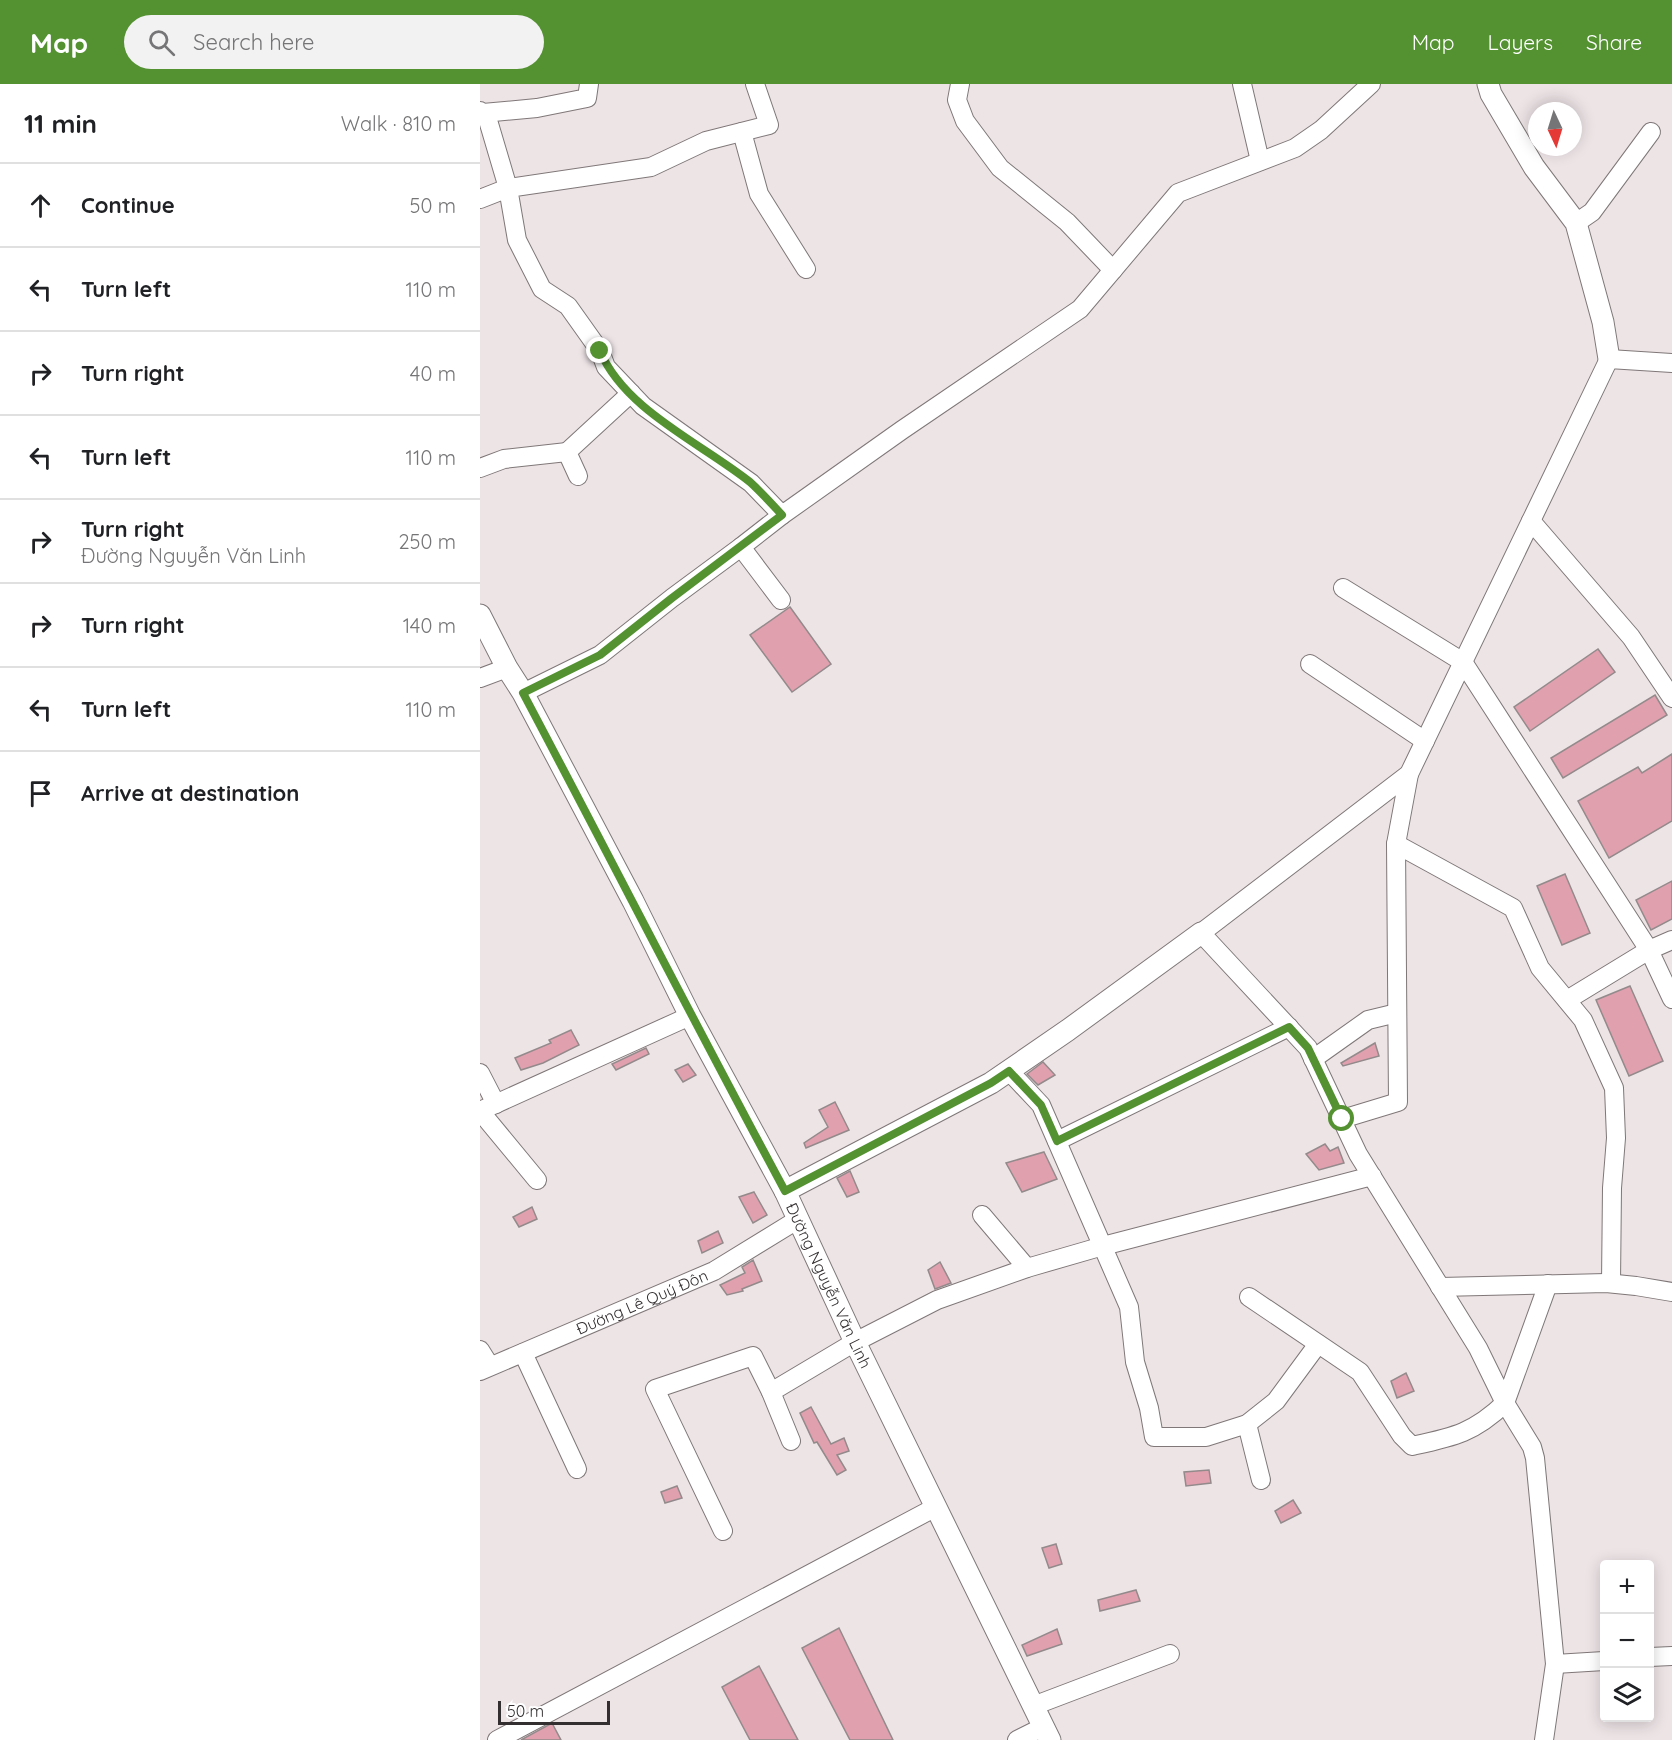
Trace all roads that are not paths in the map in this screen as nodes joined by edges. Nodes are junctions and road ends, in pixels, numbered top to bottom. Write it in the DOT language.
graph roads {
  1 [pos="589,84"];
  2 [pos="755,84"];
  3 [pos="960,84"];
  4 [pos="1242,84"];
  5 [pos="1371,84"];
  6 [pos="1488,84"];
  7 [pos="481,112"];
  8 [pos="742,132"];
  9 [pos="1651,132"];
  10 [pos="1260,161"];
  11 [pos="507,188"];
  12 [pos="480,200"];
  13 [pos="1576,223"];
  14 [pos="806,269"];
  15 [pos="1113,270"];
  16 [pos="1609,359"];
  17 [pos="1672,363"];
  18 [pos="630,393"];
  19 [pos="567,452"];
  20 [pos="480,468"];
  21 [pos="578,476"];
  22 [pos="782,515"];
  23 [pos="1531,521"];
  24 [pos="741,547"];
  25 [pos="1343,588"];
  26 [pos="781,600"];
  27 [pos="480,615"];
  28 [pos="1463,662"];
  29 [pos="1310,664"];
  30 [pos="507,668"];
  31 [pos="480,678"];
  32 [pos="523,693"];
  33 [pos="1672,698"];
  34 [pos="1425,741"];
  35 [pos="1409,774"];
  36 [pos="1396,844"];
  37 [pos="1201,933"];
  38 [pos="1672,940"];
  39 [pos="1649,950"];
  40 [pos="1672,999"];
  41 [pos="1567,1000"];
  42 [pos="1397,1012"];
  43 [pos="690,1016"];
  44 [pos="1289,1027"];
  45 [pos="1313,1059"];
  46 [pos="1009,1071"];
  47 [pos="480,1073"];
  48 [pos="496,1104"];
  49 [pos="1342,1119"];
  50 [pos="1057,1141"];
  51 [pos="1372,1176"];
  52 [pos="537,1180"];
  53 [pos="785,1191"];
  54 [pos="982,1215"];
  55 [pos="797,1220"];
  56 [pos="1103,1246"];
  57 [pos="1027,1268"];
  58 [pos="1611,1283"];
  59 [pos="1548,1284"];
  60 [pos="1440,1287"];
  61 [pos="1672,1292"];
  62 [pos="1249,1297"];
  63 [pos="855,1342"];
  64 [pos="1318,1344"];
  65 [pos="480,1350"];
  66 [pos="523,1353"];
  67 [pos="485,1369"];
  68 [pos="771,1392"];
  69 [pos="1505,1403"];
  70 [pos="1247,1424"];
  71 [pos="791,1441"];
  72 [pos="577,1469"];
  73 [pos="1261,1480"];
  74 [pos="936,1507"];
  75 [pos="723,1531"];
  76 [pos="1170,1654"];
  77 [pos="1672,1656"];
  78 [pos="1654,1657"];
  79 [pos="1600,1661"];
  80 [pos="1555,1664"];
  81 [pos="1033,1706"];
  82 [pos="1047,1733"];
  83 [pos="497,1740"];
  84 [pos="1017,1740"];
  85 [pos="1544,1740"];
  1 -- 7 [label="street"];
  2 -- 8 [label="street"];
  3 -- 15 [label="street"];
  4 -- 10 [label="street"];
  5 -- 10 [label="street"];
  6 -- 13 [label="street"];
  7 -- 11 [label="street"];
  8 -- 11 [label="street"];
  8 -- 14 [label="street"];
  9 -- 13 [label="street"];
  10 -- 15 [label="street"];
  11 -- 12 [label="street"];
  11 -- 18 [label="street"];
  13 -- 16 [label="street"];
  15 -- 22 [label="street"];
  16 -- 17 [label="street"];
  16 -- 23 [label="street"];
  18 -- 19 [label="street"];
  18 -- 22 [label="street"];
  19 -- 20 [label="street"];
  19 -- 21 [label="street"];
  22 -- 24 [label="street"];
  23 -- 28 [label="street"];
  23 -- 33 [label="street"];
  24 -- 26 [label="street"];
  24 -- 32 [label="street"];
  25 -- 28 [label="street"];
  27 -- 30 [label="street, Đường Nguyễn Văn Linh"];
  28 -- 34 [label="street"];
  28 -- 39 [label="street"];
  29 -- 34 [label="street"];
  30 -- 31 [label="street"];
  30 -- 32 [label="street, Đường Nguyễn Văn Linh"];
  32 -- 43 [label="street, Đường Nguyễn Văn Linh"];
  34 -- 35 [label="street"];
  35 -- 36 [label="street"];
  35 -- 37 [label="street"];
  36 -- 41 [label="street"];
  36 -- 42 [label="street"];
  37 -- 44 [label="street"];
  37 -- 46 [label="street"];
  38 -- 39 [label="street"];
  39 -- 40 [label="street"];
  39 -- 41 [label="street"];
  41 -- 58 [label="street"];
  42 -- 45 [label="street"];
  42 -- 49 [label="street"];
  43 -- 48 [label="street"];
  43 -- 53 [label="street, Đường Nguyễn Văn Linh"];
  44 -- 45 [label="street"];
  44 -- 50 [label="street"];
  45 -- 49 [label="street"];
  46 -- 50 [label="street"];
  46 -- 53 [label="street"];
  47 -- 48 [label="street"];
  48 -- 52 [label="street"];
  49 -- 51 [label="street"];
  50 -- 56 [label="street"];
  51 -- 56 [label="street"];
  51 -- 60 [label="street"];
  53 -- 55 [label="street, Đường Nguyễn Văn Linh"];
  54 -- 57 [label="street"];
  55 -- 63 [label="street, Đường Nguyễn Văn Linh"];
  55 -- 66 [label="street, Đường Lê Quý Đôn"];
  56 -- 57 [label="street"];
  56 -- 70 [label="street"];
  57 -- 63 [label="street"];
  58 -- 59 [label="street"];
  58 -- 61 [label="street"];
  59 -- 60 [label="street"];
  59 -- 69 [label="street"];
  60 -- 69 [label="street"];
  62 -- 64 [label="street"];
  63 -- 68 [label="street"];
  63 -- 74 [label="street, Đường Nguyễn Văn Linh"];
  64 -- 69 [label="street"];
  64 -- 70 [label="street"];
  65 -- 67 [label="street"];
  66 -- 67 [label="street, Đường Lê Quý Đôn"];
  66 -- 72 [label="street"];
  68 -- 71 [label="street"];
  68 -- 75 [label="street"];
  69 -- 80 [label="street"];
  70 -- 73 [label="street"];
  74 -- 81 [label="street, Đường Nguyễn Văn Linh"];
  74 -- 83 [label="street"];
  76 -- 81 [label="street"];
  77 -- 78 [label="street"];
  79 -- 80 [label="street"];
  80 -- 85 [label="street"];
  81 -- 82 [label="street, Đường Nguyễn Văn Linh"];
  82 -- 84 [label="street"];
}
